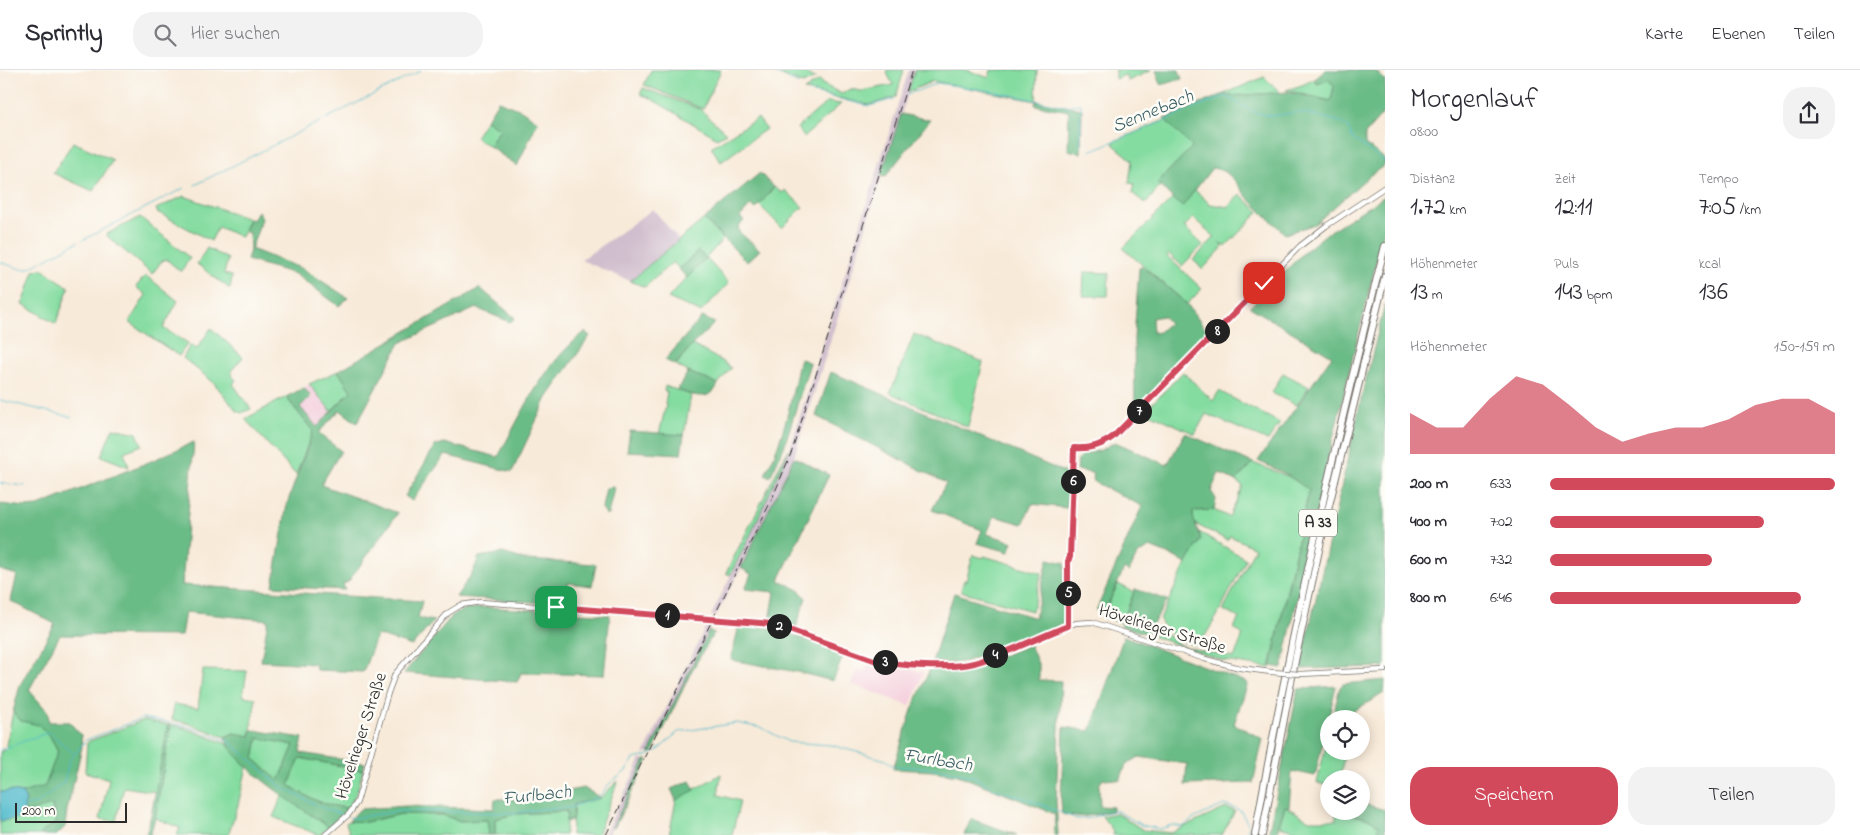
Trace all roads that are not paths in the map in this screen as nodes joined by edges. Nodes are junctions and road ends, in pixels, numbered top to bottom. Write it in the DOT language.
graph roads {
  1 [pos="1385,188"];
  2 [pos="1385,246"];
  3 [pos="1385,276"];
  4 [pos="1068,626"];
  5 [pos="1385,670"];
  6 [pos="325,835"];
  7 [pos="1255,835"];
  8 [pos="1262,835"];
  1 -- 4 [label="main road"];
  2 -- 7 [label="highway, A 33"];
  3 -- 8 [label="highway, A 33"];
  4 -- 5 [label="main road, Hövelrieger Straße, bridge"];
  4 -- 6 [label="main road, Hövelrieger Straße"];
}
